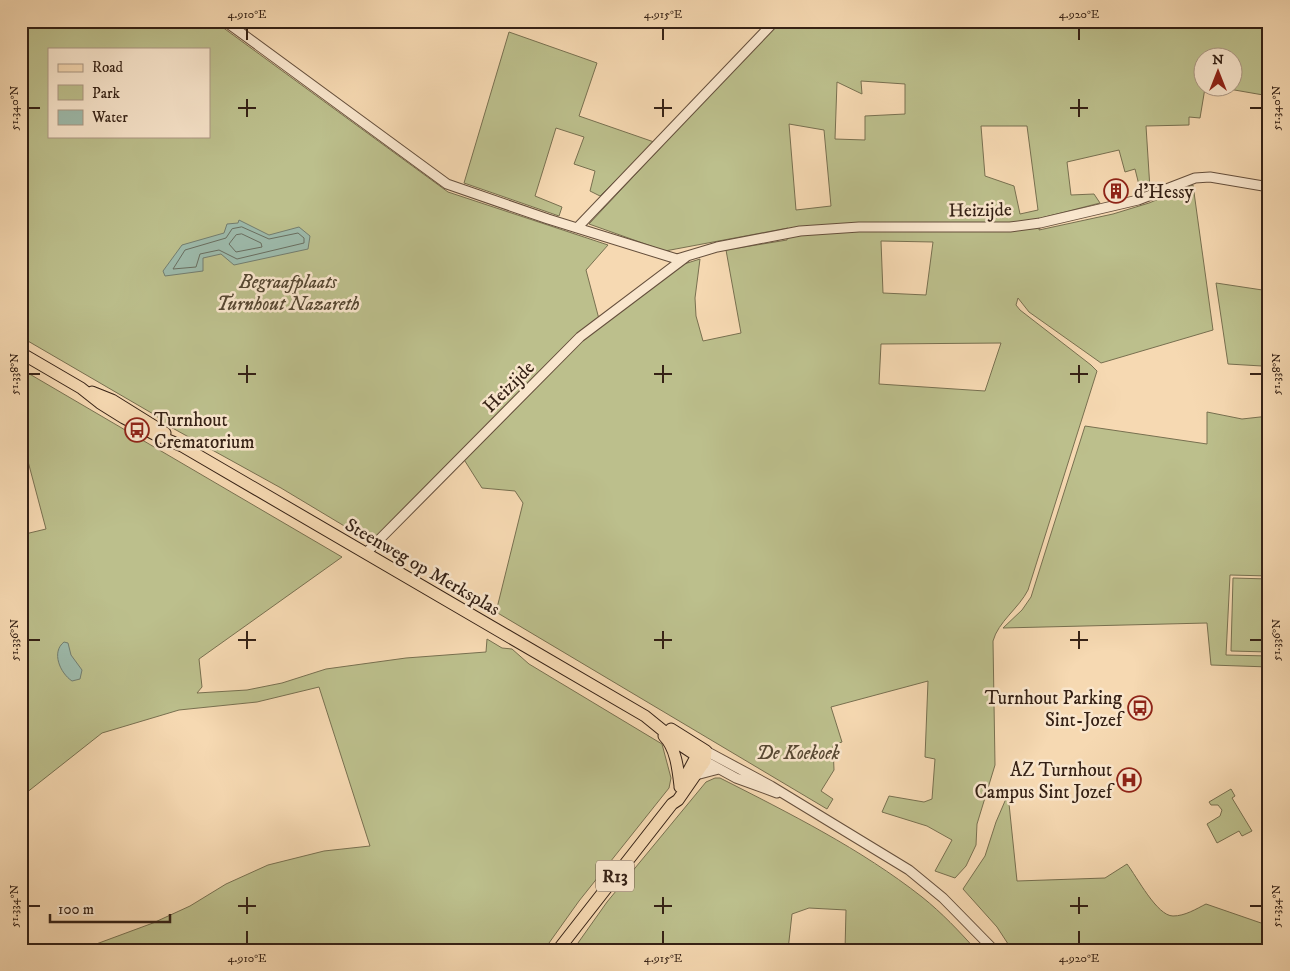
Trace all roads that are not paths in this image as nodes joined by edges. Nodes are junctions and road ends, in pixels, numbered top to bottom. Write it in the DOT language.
graph roads {
  1 [pos="226,21"];
  2 [pos="775,21"];
  3 [pos="1269,187"];
  4 [pos="577,228"];
  5 [pos="687,257"];
  6 [pos="21,353"];
  7 [pos="366,553"];
  8 [pos="634,710"];
  9 [pos="703,756"];
  10 [pos="719,769"];
  11 [pos="696,775"];
  12 [pos="680,786"];
  13 [pos="780,794"];
  14 [pos="672,804"];
  15 [pos="558,950"];
  16 [pos="994,950"];
  1 -- 4 [label="street, Heizijde"];
  2 -- 4 [label="street"];
  3 -- 5 [label="street, Heizijde"];
  4 -- 5 [label="street, Heizijde"];
  5 -- 7 [label="street, Heizijde"];
  6 -- 7 [label="main road, Steenweg op Merksplas"];
  7 -- 8 [label="main road, Steenweg op Merksplas"];
  8 -- 9 [label="main road, Steenweg op Merksplas"];
  8 -- 12 [label="main road"];
  9 -- 10 [label="street"];
  9 -- 11 [label="main road, R13"];
  9 -- 12 [label="main road, R13"];
  9 -- 13 [label="street"];
  10 -- 11 [label="street"];
  10 -- 13 [label="street"];
  11 -- 14 [label="main road, R13"];
  12 -- 14 [label="main road, R13"];
  13 -- 16 [label="street"];
  14 -- 15 [label="main road, R13"];
}
